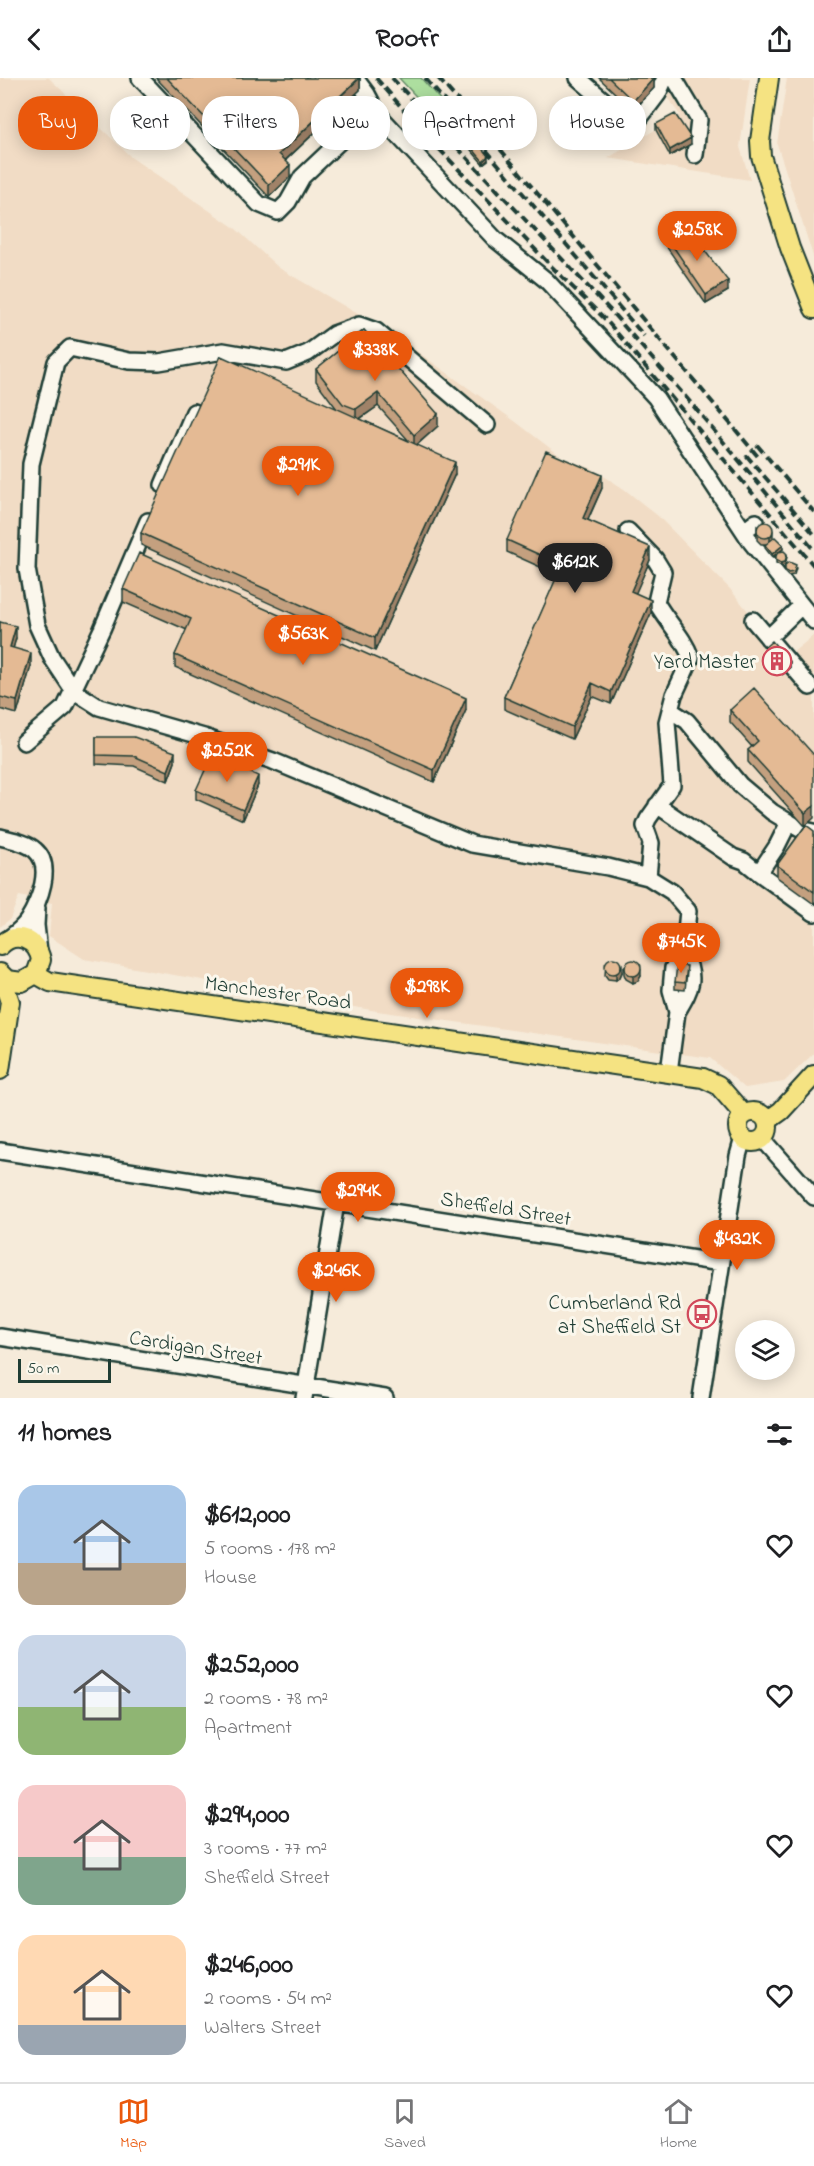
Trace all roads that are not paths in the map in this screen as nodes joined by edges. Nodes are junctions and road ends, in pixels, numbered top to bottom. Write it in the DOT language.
graph roads {
  1 [pos="140,78"];
  2 [pos="355,78"];
  3 [pos="578,78"];
  4 [pos="665,78"];
  5 [pos="674,78"];
  6 [pos="769,78"];
  7 [pos="367,96"];
  8 [pos="390,127"];
  9 [pos="331,150"];
  10 [pos="695,155"];
  11 [pos="814,309"];
  12 [pos="194,412"];
  13 [pos="486,425"];
  14 [pos="628,531"];
  15 [pos="801,606"];
  16 [pos="753,620"];
  17 [pos="814,621"];
  18 [pos="768,638"];
  19 [pos="810,687"];
  20 [pos="74,691"];
  21 [pos="670,710"];
  22 [pos="24,742"];
  23 [pos="657,805"];
  24 [pos="789,822"];
  25 [pos="814,832"];
  26 [pos="0,837"];
  27 [pos="759,873"];
  28 [pos="648,877"];
  29 [pos="38,899"];
  30 [pos="814,913"];
  31 [pos="4,943"];
  32 [pos="36,966"];
  33 [pos="0,974"];
  34 [pos="10,1002"];
  35 [pos="0,1071"];
  36 [pos="669,1072"];
  37 [pos="814,1075"];
  38 [pos="744,1115"];
  39 [pos="765,1130"];
  40 [pos="743,1138"];
  41 [pos="0,1151"];
  42 [pos="814,1197"];
  43 [pos="336,1203"];
  44 [pos="722,1263"];
  45 [pos="0,1337"];
  46 [pos="305,1392"];
  47 [pos="385,1398"];
  48 [pos="701,1398"];
  1 -- 9 [label="street"];
  2 -- 7 [label="street"];
  3 -- 4 [label="street"];
  5 -- 10 [label="street"];
  6 -- 11 [label="main road"];
  8 -- 15 [label="street"];
  12 -- 20 [label="street"];
  13 -- 20 [label="street"];
  14 -- 21 [label="street"];
  15 -- 17 [label="street"];
  15 -- 18 [label="street"];
  16 -- 18 [label="street"];
  18 -- 19 [label="street"];
  20 -- 22 [label="street"];
  20 -- 28 [label="street"];
  21 -- 23 [label="street"];
  21 -- 24 [label="street"];
  23 -- 27 [label="street"];
  23 -- 28 [label="street"];
  24 -- 25 [label="street"];
  24 -- 27 [label="street"];
  26 -- 29 [label="street"];
  27 -- 30 [label="street"];
  28 -- 36 [label="street"];
  29 -- 31 [label="street"];
  29 -- 32 [label="street"];
  31 -- 32 [label="main road, Manchester Road"];
  32 -- 33 [label="main road"];
  32 -- 34 [label="main road"];
  32 -- 36 [label="main road, Manchester Road"];
  33 -- 34 [label="main road"];
  34 -- 35 [label="main road"];
  36 -- 38 [label="main road, Manchester Road"];
  37 -- 39 [label="main road"];
  38 -- 39 [label="main road"];
  38 -- 40 [label="main road"];
  39 -- 40 [label="main road"];
  39 -- 42 [label="street"];
  40 -- 44 [label="street"];
  41 -- 43 [label="street, Sheffield Street"];
  43 -- 44 [label="street, Sheffield Street"];
  43 -- 46 [label="street"];
  44 -- 48 [label="street"];
  45 -- 46 [label="street, Cardigan Street"];
  46 -- 47 [label="street, Cardigan Street"];
}
